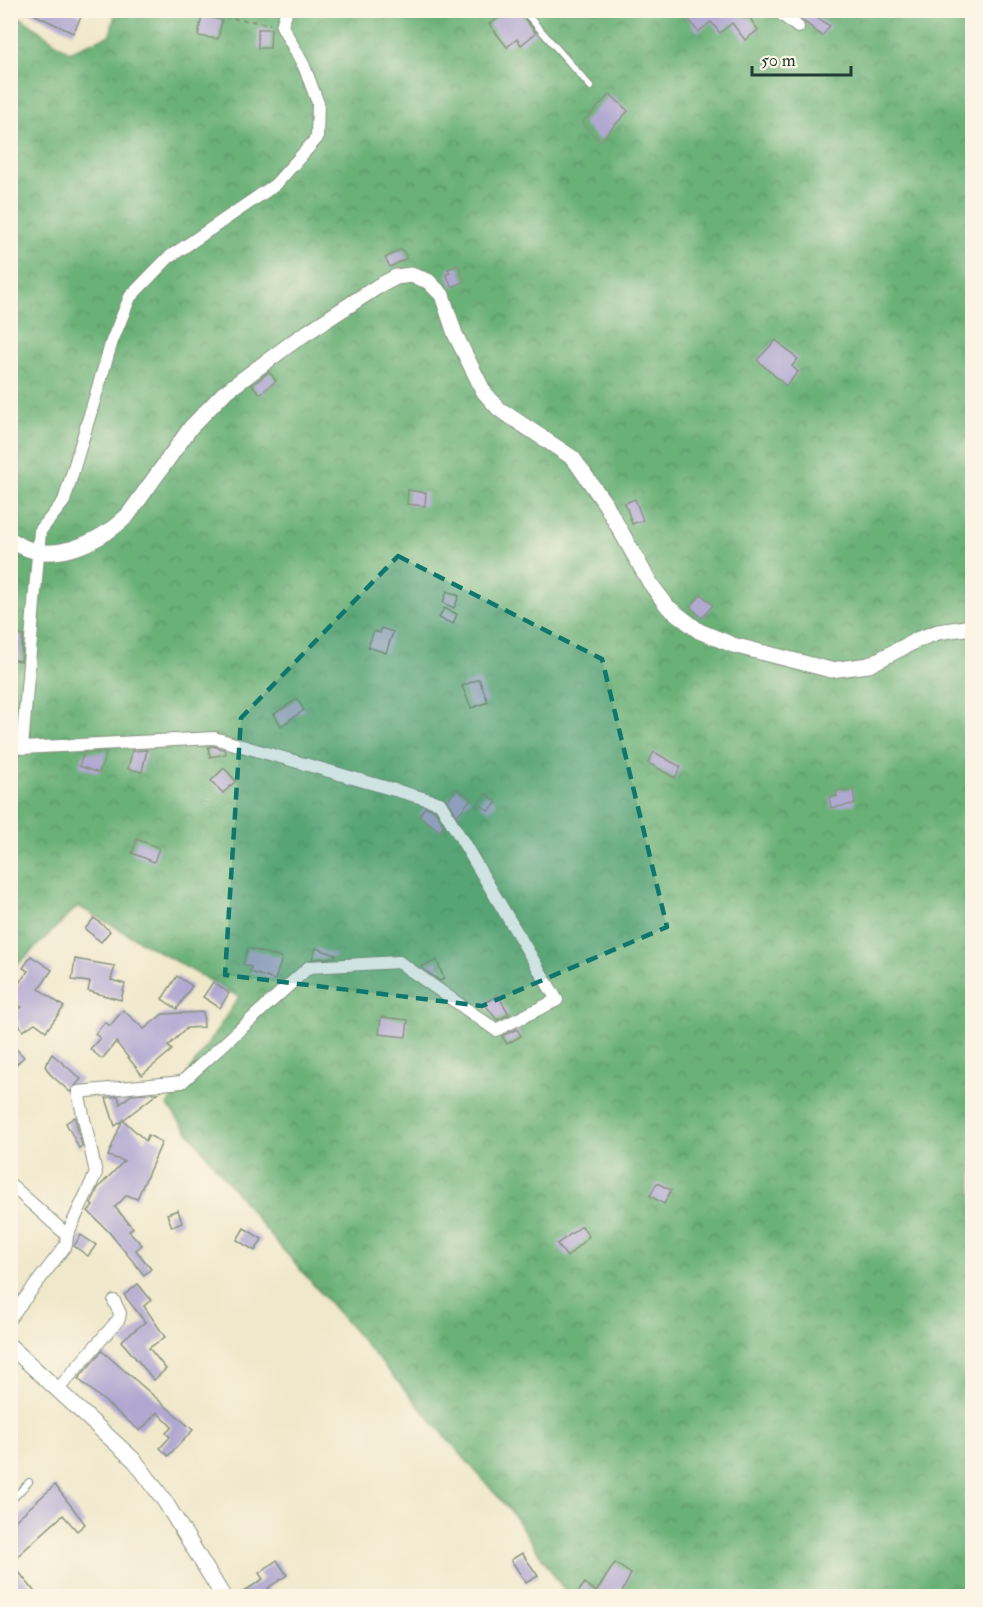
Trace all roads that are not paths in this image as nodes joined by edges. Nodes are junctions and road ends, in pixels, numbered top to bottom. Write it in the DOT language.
graph roads {
  1 [pos="287,10"];
  2 [pos="523,10"];
  3 [pos="748,10"];
  4 [pos="754,10"];
  5 [pos="776,10"];
  6 [pos="798,27"];
  7 [pos="591,87"];
  8 [pos="10,539"];
  9 [pos="37,552"];
  10 [pos="972,627"];
  11 [pos="10,1184"];
  12 [pos="67,1235"];
  13 [pos="114,1301"];
  14 [pos="10,1318"];
  15 [pos="10,1346"];
  16 [pos="59,1388"];
  17 [pos="29,1482"];
  18 [pos="10,1502"];
  19 [pos="223,1596"];
  1 -- 9 [label="street"];
  2 -- 7 [label="lane"];
  3 -- 4 [label="street"];
  5 -- 6 [label="street"];
  8 -- 9 [label="street"];
  9 -- 10 [label="street"];
  9 -- 12 [label="street"];
  11 -- 12 [label="street"];
  12 -- 14 [label="street"];
  13 -- 16 [label="street"];
  15 -- 16 [label="street"];
  16 -- 19 [label="street"];
  17 -- 18 [label="lane"];
}
